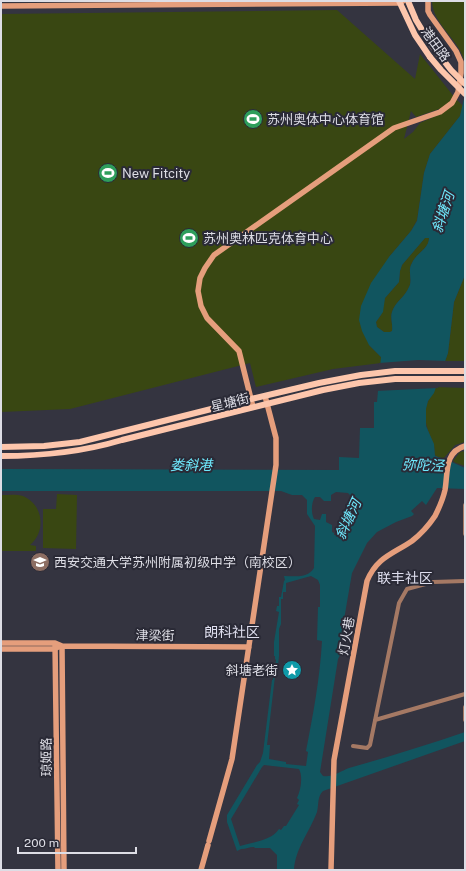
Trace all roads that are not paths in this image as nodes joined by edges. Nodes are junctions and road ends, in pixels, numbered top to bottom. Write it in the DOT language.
graph roads {
  1 [pos="408,1"];
  2 [pos="428,1"];
  3 [pos="196,2"];
  4 [pos="400,2"];
  5 [pos="1,6"];
  6 [pos="465,84"];
  7 [pos="465,94"];
  8 [pos="465,371"];
  9 [pos="465,379"];
  10 [pos="265,396"];
  11 [pos="251,399"];
  12 [pos="267,404"];
  13 [pos="253,407"];
  14 [pos="465,446"];
  15 [pos="1,447"];
  16 [pos="1,456"];
  17 [pos="465,505"];
  18 [pos="465,534"];
  19 [pos="465,581"];
  20 [pos="1,643"];
  21 [pos="55,646"];
  22 [pos="62,646"];
  23 [pos="249,647"];
  24 [pos="1,649"];
  25 [pos="465,694"];
  26 [pos="465,707"];
  27 [pos="375,720"];
  28 [pos="465,720"];
  29 [pos="353,746"];
  30 [pos="58,870"];
  31 [pos="64,870"];
  32 [pos="201,870"];
  33 [pos="331,870"];
  1 -- 6 [label="main road, 港田路, bridge"];
  2 -- 11 [label="street"];
  3 -- 4 [label="street"];
  3 -- 5 [label="street"];
  4 -- 7 [label="main road, 港田路, bridge"];
  8 -- 10 [label="main road, 星塘街"];
  9 -- 12 [label="main road, 星塘街"];
  10 -- 11 [label="main road, 星塘街"];
  10 -- 12 [label="street"];
  11 -- 13 [label="street"];
  11 -- 15 [label="main road, 星塘街"];
  12 -- 13 [label="main road, 星塘街"];
  12 -- 23 [label="street"];
  13 -- 16 [label="main road, 星塘街"];
  14 -- 33 [label="street, 灯火巷"];
  17 -- 18 [label="street"];
  19 -- 27 [label="street"];
  20 -- 21 [label="street, 津梁街"];
  21 -- 22 [label="street, 津梁街"];
  21 -- 24 [label="street, 津梁街"];
  21 -- 30 [label="street, 琼姬路"];
  22 -- 23 [label="street, 津梁街"];
  22 -- 31 [label="street, 琼姬路"];
  23 -- 32 [label="street"];
  25 -- 27 [label="street"];
  26 -- 28 [label="street"];
  27 -- 29 [label="street"];
}
